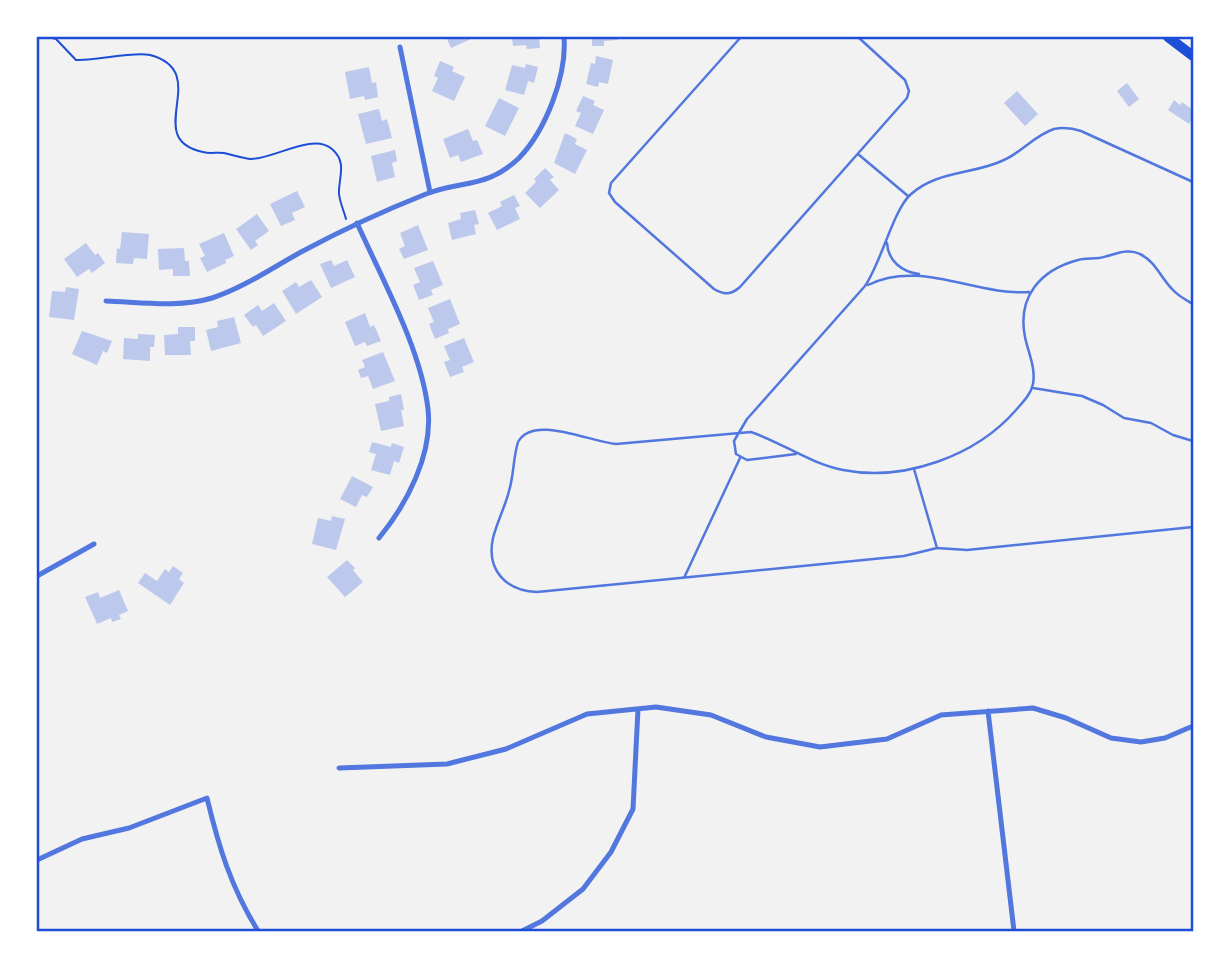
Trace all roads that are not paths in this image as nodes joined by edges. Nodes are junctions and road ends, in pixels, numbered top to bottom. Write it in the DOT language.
graph roads {
  1 [pos="564,37"];
  2 [pos="741,37"];
  3 [pos="858,37"];
  4 [pos="1168,37"];
  5 [pos="400,47"];
  6 [pos="1193,56"];
  7 [pos="858,154"];
  8 [pos="1193,182"];
  9 [pos="430,192"];
  10 [pos="908,196"];
  11 [pos="357,223"];
  12 [pos="887,241"];
  13 [pos="926,275"];
  14 [pos="865,286"];
  15 [pos="1029,292"];
  16 [pos="106,301"];
  17 [pos="1193,304"];
  18 [pos="1032,388"];
  19 [pos="737,434"];
  20 [pos="1193,441"];
  21 [pos="797,454"];
  22 [pos="740,458"];
  23 [pos="914,469"];
  24 [pos="1193,527"];
  25 [pos="379,538"];
  26 [pos="94,544"];
  27 [pos="937,548"];
  28 [pos="37,576"];
  29 [pos="684,578"];
  30 [pos="638,709"];
  31 [pos="988,711"];
  32 [pos="1193,726"];
  33 [pos="339,768"];
  34 [pos="37,860"];
  35 [pos="258,931"];
  36 [pos="522,931"];
  37 [pos="1014,931"];
  1 -- 9 [label="street"];
  2 -- 7 [label="lane"];
  3 -- 7 [label="lane"];
  4 -- 6 [label="highway"];
  5 -- 9 [label="street"];
  7 -- 10 [label="lane"];
  8 -- 10 [label="lane"];
  9 -- 11 [label="street"];
  10 -- 12 [label="lane"];
  11 -- 16 [label="street"];
  11 -- 25 [label="street"];
  12 -- 13 [label="lane"];
  12 -- 14 [label="lane"];
  13 -- 14 [label="lane"];
  13 -- 15 [label="lane"];
  14 -- 19 [label="lane"];
  15 -- 17 [label="lane"];
  15 -- 18 [label="lane"];
  18 -- 20 [label="lane"];
  18 -- 23 [label="lane"];
  19 -- 21 [label="lane"];
  19 -- 22 [label="lane"];
  19 -- 29 [label="lane"];
  21 -- 22 [label="lane"];
  21 -- 23 [label="lane"];
  22 -- 29 [label="lane"];
  23 -- 27 [label="lane"];
  24 -- 27 [label="lane"];
  26 -- 28 [label="street"];
  27 -- 29 [label="lane"];
  30 -- 31 [label="street"];
  30 -- 33 [label="street"];
  30 -- 36 [label="street"];
  31 -- 32 [label="street"];
  31 -- 37 [label="street"];
  34 -- 35 [label="street"];
}
